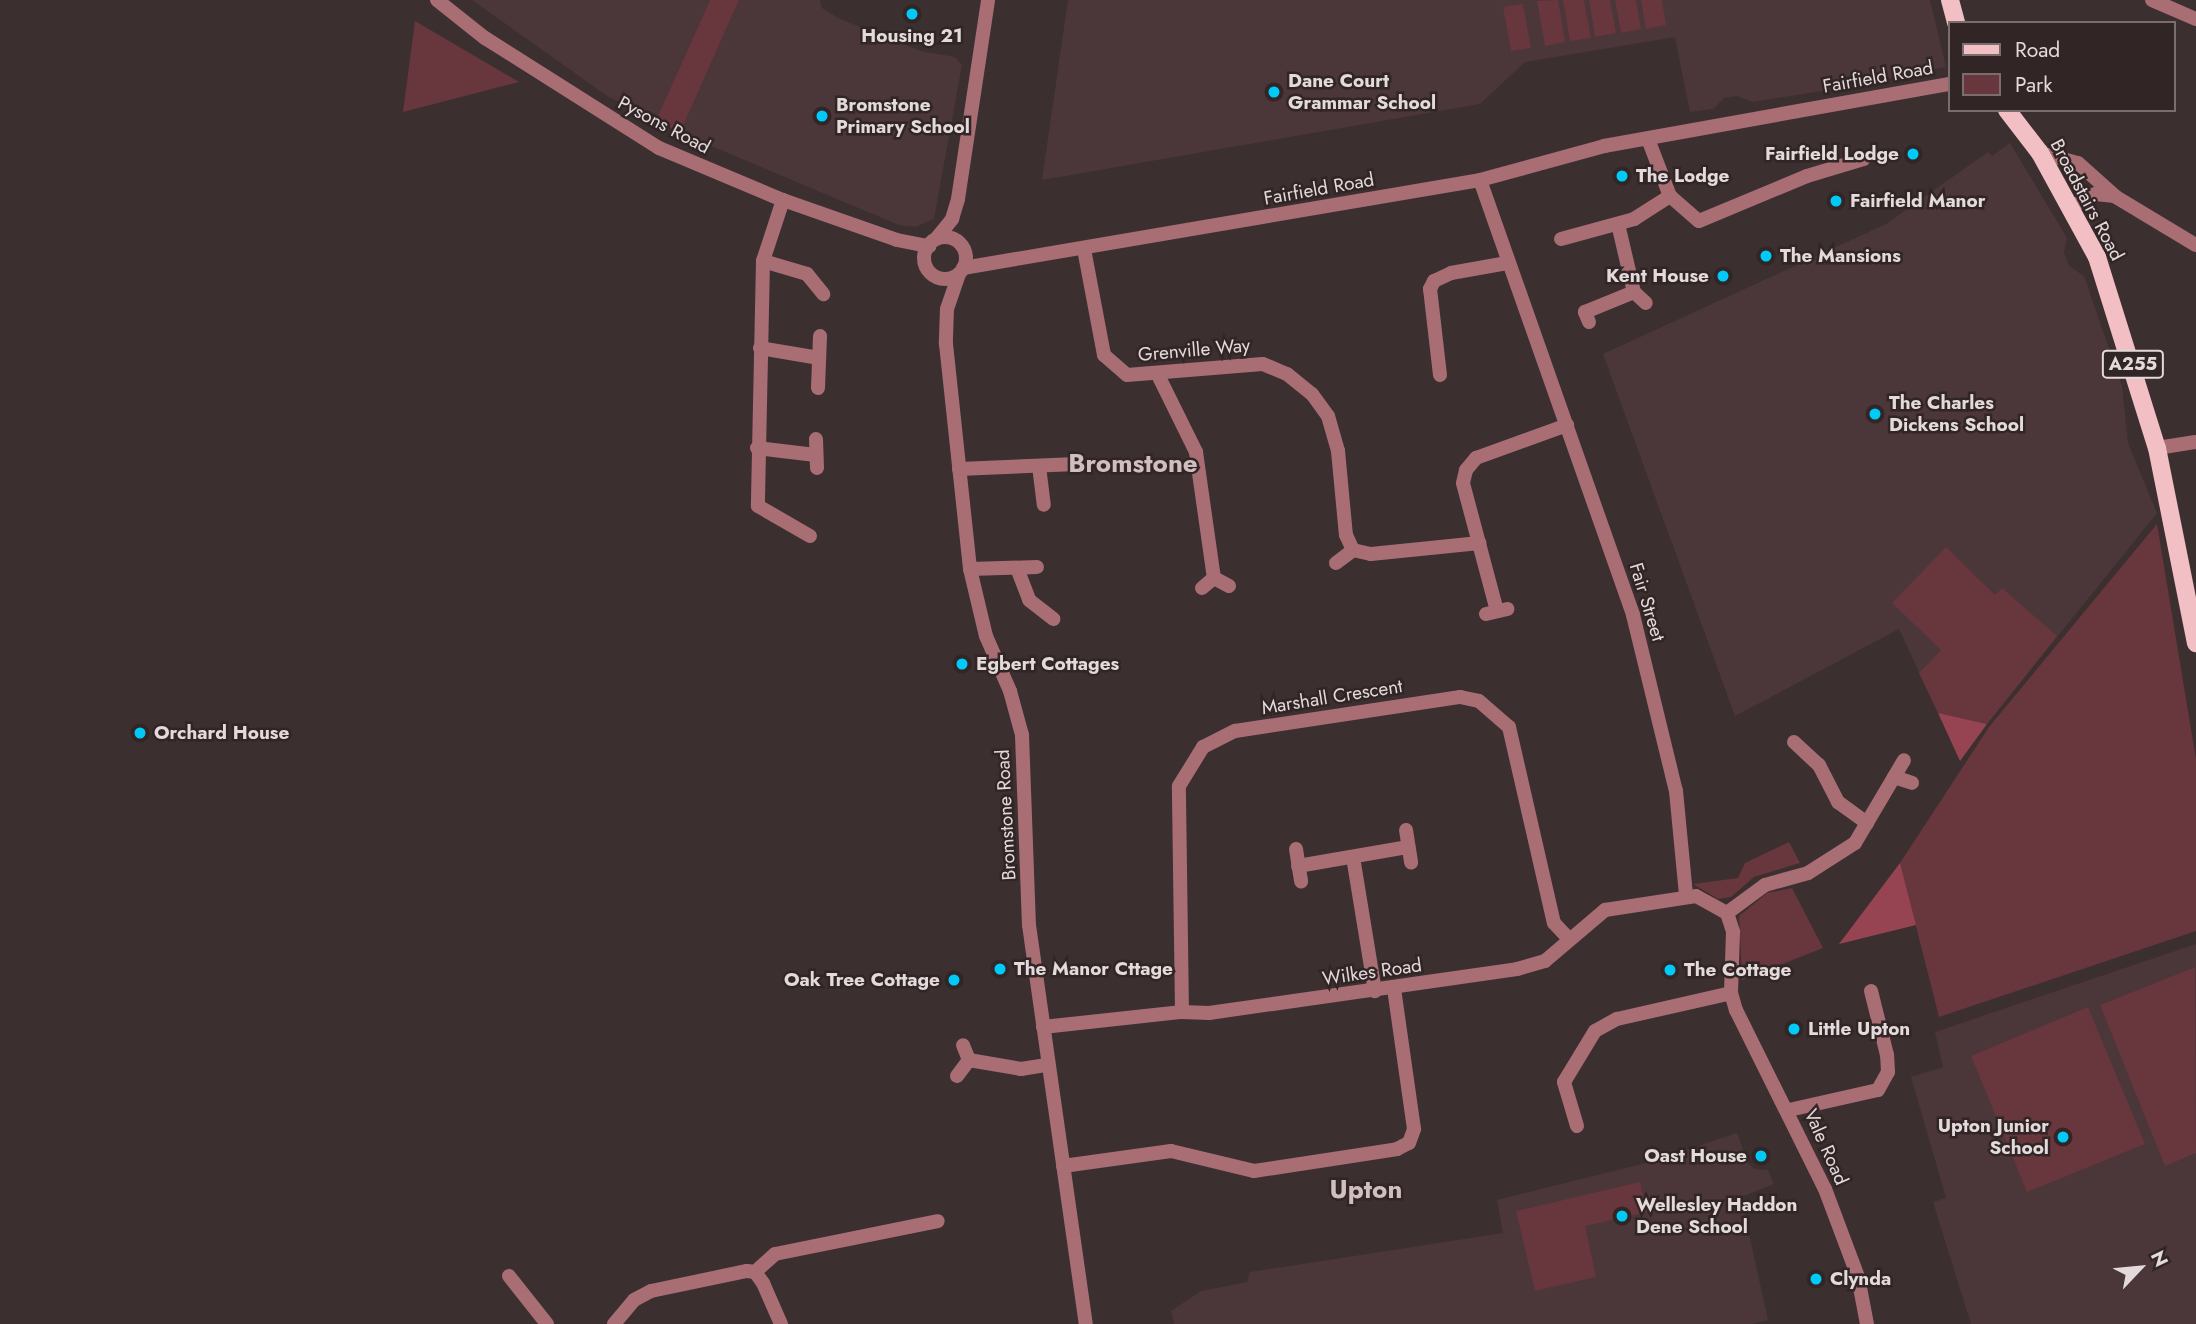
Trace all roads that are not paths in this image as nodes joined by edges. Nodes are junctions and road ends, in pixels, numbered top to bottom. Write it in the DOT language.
graph roads {
  1 [pos="437,0"];
  2 [pos="988,0"];
  3 [pos="1950,0"];
  4 [pos="2152,0"];
  5 [pos="2196,19"];
  6 [pos="1955,21"];
  7 [pos="1948,84"];
  8 [pos="2009,112"];
  9 [pos="1648,139"];
  10 [pos="2040,153"];
  11 [pos="1864,159"];
  12 [pos="2089,171"];
  13 [pos="1480,180"];
  14 [pos="2095,194"];
  15 [pos="1670,196"];
  16 [pos="2116,197"];
  17 [pos="958,199"];
  18 [pos="783,200"];
  19 [pos="2071,207"];
  20 [pos="1618,224"];
  21 [pos="1561,239"];
  22 [pos="897,240"];
  23 [pos="932,242"];
  24 [pos="2196,245"];
  25 [pos="961,246"];
  26 [pos="1084,250"];
  27 [pos="763,261"];
  28 [pos="994,261"];
  29 [pos="925,263"];
  30 [pos="1507,263"];
  31 [pos="961,271"];
  32 [pos="937,277"];
  33 [pos="1634,292"];
  34 [pos="823,294"];
  35 [pos="1646,303"];
  36 [pos="947,309"];
  37 [pos="1590,322"];
  38 [pos="820,336"];
  39 [pos="760,348"];
  40 [pos="819,358"];
  41 [pos="1158,375"];
  42 [pos="1440,375"];
  43 [pos="818,388"];
  44 [pos="1567,425"];
  45 [pos="816,439"];
  46 [pos="2196,442"];
  47 [pos="757,448"];
  48 [pos="2157,448"];
  49 [pos="1077,464"];
  50 [pos="1039,466"];
  51 [pos="959,469"];
  52 [pos="1044,505"];
  53 [pos="810,536"];
  54 [pos="1479,544"];
  55 [pos="1353,550"];
  56 [pos="1336,563"];
  57 [pos="1037,567"];
  58 [pos="1017,568"];
  59 [pos="970,569"];
  60 [pos="1214,578"];
  61 [pos="1229,586"];
  62 [pos="1202,588"];
  63 [pos="1496,611"];
  64 [pos="1053,619"];
  65 [pos="2196,643"];
  66 [pos="1794,742"];
  67 [pos="1904,760"];
  68 [pos="1894,776"];
  69 [pos="1912,783"];
  70 [pos="1867,823"];
  71 [pos="1406,830"];
  72 [pos="1408,847"];
  73 [pos="1296,849"];
  74 [pos="1353,857"];
  75 [pos="1411,863"];
  76 [pos="1298,866"];
  77 [pos="1301,882"];
  78 [pos="1686,895"];
  79 [pos="1727,913"];
  80 [pos="1569,939"];
  81 [pos="1394,989"];
  82 [pos="1375,991"];
  83 [pos="1731,993"];
  84 [pos="1877,999"];
  85 [pos="1182,1012"];
  86 [pos="1043,1027"];
  87 [pos="963,1045"];
  88 [pos="969,1060"];
  89 [pos="1047,1065"];
  90 [pos="957,1076"];
  91 [pos="1789,1110"];
  92 [pos="1577,1126"];
  93 [pos="1063,1166"];
  94 [pos="938,1221"];
  95 [pos="755,1272"];
  96 [pos="509,1276"];
  97 [pos="547,1324"];
  98 [pos="614,1324"];
  99 [pos="781,1324"];
  100 [pos="1086,1324"];
  101 [pos="1867,1324"];
  1 -- 18 [label="street, Pysons Road"];
  2 -- 17 [label="street"];
  3 -- 6 [label="main road"];
  4 -- 5 [label="street"];
  7 -- 9 [label="street, Fairfield Road"];
  8 -- 10 [label="main road, Broadstairs Road / A255"];
  9 -- 13 [label="street, Fairfield Road"];
  9 -- 15 [label="street"];
  10 -- 12 [label="street"];
  10 -- 19 [label="main road, Broadstairs Road / A255"];
  11 -- 15 [label="street"];
  12 -- 14 [label="street"];
  12 -- 16 [label="street"];
  13 -- 26 [label="street, Fairfield Road"];
  13 -- 30 [label="street, Fair Street"];
  14 -- 16 [label="street"];
  14 -- 19 [label="street"];
  15 -- 20 [label="street"];
  16 -- 24 [label="street"];
  17 -- 23 [label="street"];
  17 -- 25 [label="street"];
  18 -- 22 [label="street, Pysons Road"];
  18 -- 27 [label="street"];
  19 -- 48 [label="main road, Broadstairs Road / A255"];
  20 -- 21 [label="street"];
  20 -- 33 [label="street"];
  22 -- 23 [label="street, Pysons Road"];
  22 -- 29 [label="street, Pysons Road"];
  23 -- 25 [label="street"];
  23 -- 29 [label="street"];
  25 -- 28 [label="street, Fairfield Road"];
  25 -- 31 [label="street"];
  26 -- 28 [label="street, Fairfield Road"];
  26 -- 41 [label="street, Grenville Way"];
  27 -- 34 [label="street"];
  27 -- 39 [label="street"];
  28 -- 31 [label="street, Fairfield Road"];
  29 -- 32 [label="street"];
  30 -- 42 [label="street"];
  30 -- 44 [label="street, Fair Street"];
  31 -- 32 [label="street"];
  31 -- 36 [label="street, Bromstone Road"];
  32 -- 36 [label="street, Bromstone Road"];
  33 -- 35 [label="street"];
  33 -- 37 [label="street"];
  36 -- 51 [label="street, Bromstone Road"];
  38 -- 40 [label="street"];
  39 -- 40 [label="street"];
  39 -- 47 [label="street"];
  40 -- 43 [label="street"];
  41 -- 55 [label="street, Grenville Way"];
  41 -- 60 [label="street"];
  44 -- 54 [label="street"];
  44 -- 78 [label="street, Fair Street"];
  45 -- 47 [label="street"];
  46 -- 48 [label="street"];
  47 -- 53 [label="street"];
  48 -- 65 [label="main road, Broadstairs Road / A255"];
  49 -- 50 [label="street"];
  50 -- 51 [label="street"];
  50 -- 52 [label="street"];
  51 -- 59 [label="street, Bromstone Road"];
  54 -- 55 [label="street"];
  54 -- 63 [label="street"];
  55 -- 56 [label="street"];
  57 -- 58 [label="street"];
  58 -- 59 [label="street"];
  58 -- 64 [label="street"];
  59 -- 86 [label="street, Bromstone Road"];
  60 -- 61 [label="street"];
  60 -- 62 [label="street"];
  66 -- 70 [label="street"];
  67 -- 68 [label="street"];
  68 -- 69 [label="street"];
  68 -- 70 [label="street"];
  70 -- 79 [label="street"];
  71 -- 72 [label="street"];
  72 -- 74 [label="street"];
  72 -- 75 [label="street"];
  73 -- 76 [label="street"];
  74 -- 76 [label="street"];
  74 -- 82 [label="street"];
  76 -- 77 [label="street"];
  78 -- 79 [label="street"];
  78 -- 80 [label="street, Wilkes Road"];
  79 -- 83 [label="street"];
  80 -- 81 [label="street, Wilkes Road"];
  80 -- 85 [label="street, Marshall Crescent"];
  81 -- 82 [label="street, Wilkes Road"];
  81 -- 93 [label="street"];
  82 -- 85 [label="street, Wilkes Road"];
  83 -- 91 [label="street, Vale Road"];
  83 -- 92 [label="street"];
  84 -- 91 [label="street"];
  85 -- 86 [label="street, Wilkes Road"];
  86 -- 89 [label="street, Bromstone Road"];
  87 -- 88 [label="street"];
  88 -- 89 [label="street"];
  88 -- 90 [label="street"];
  89 -- 93 [label="street, Bromstone Road"];
  91 -- 101 [label="street, Vale Road"];
  93 -- 100 [label="street, Bromstone Road"];
  94 -- 95 [label="street"];
  95 -- 98 [label="street"];
  95 -- 99 [label="street"];
  96 -- 97 [label="street"];
}
